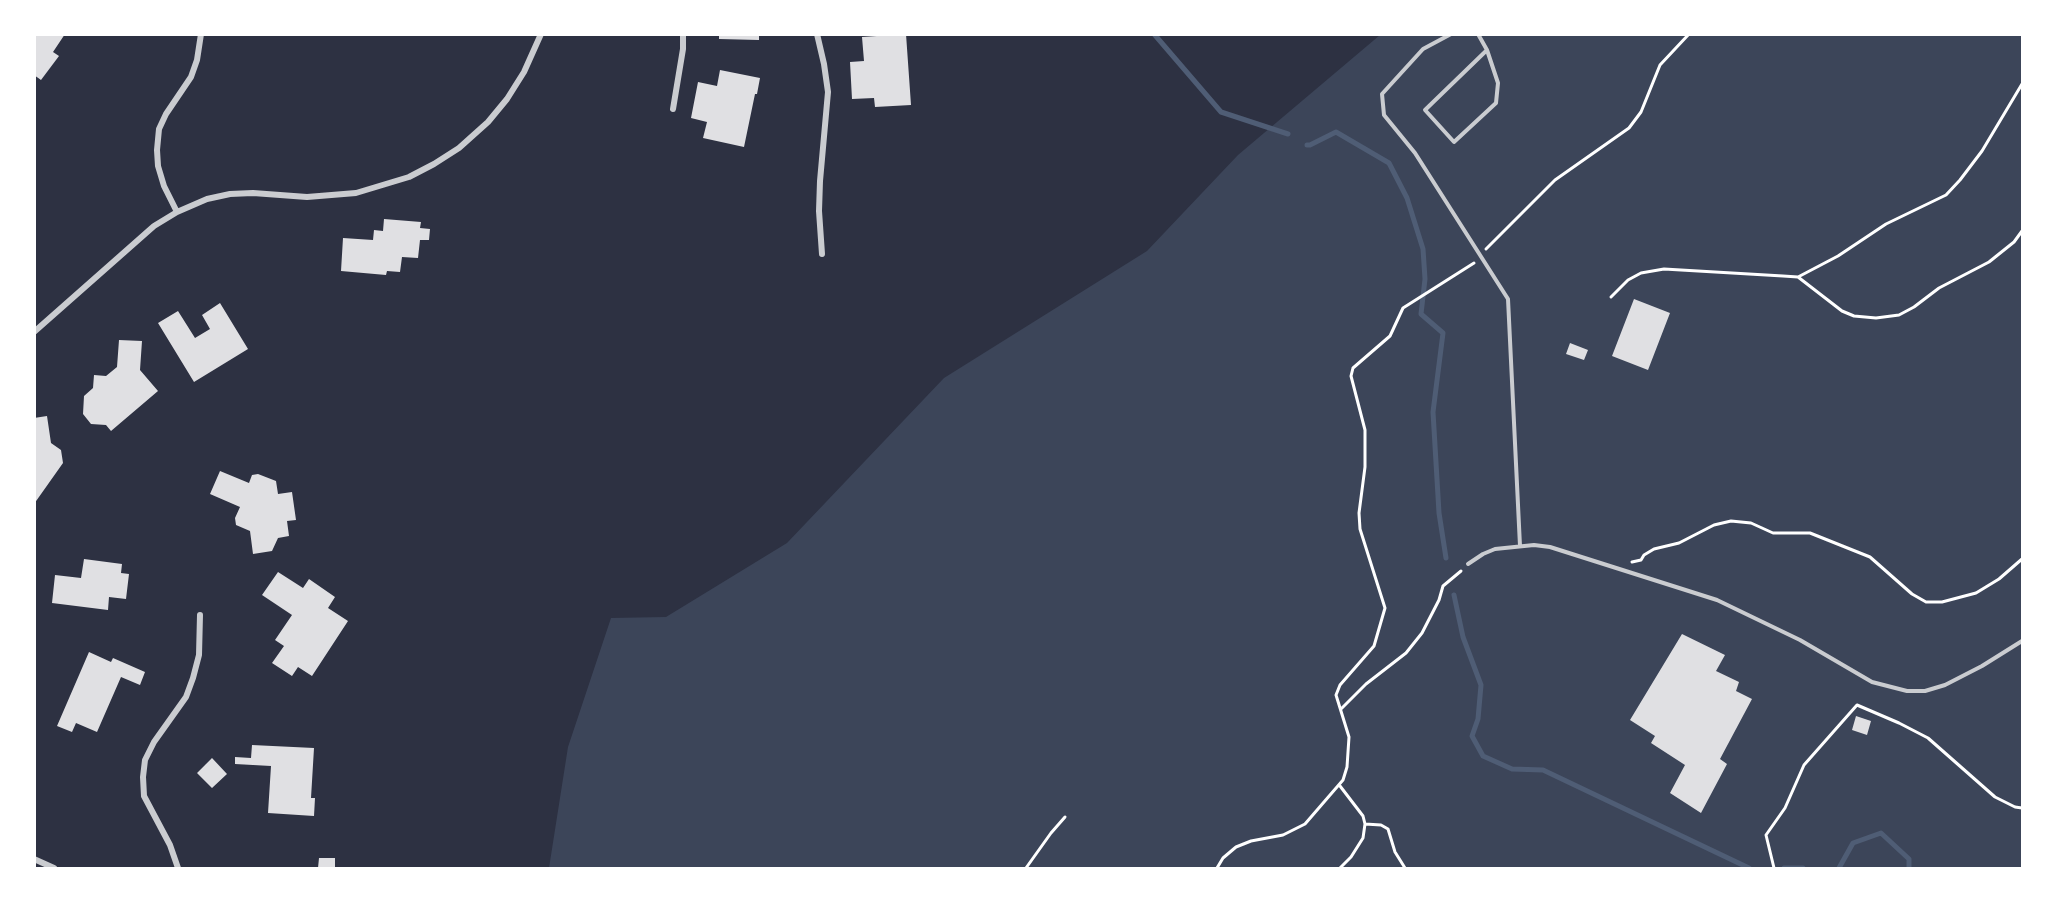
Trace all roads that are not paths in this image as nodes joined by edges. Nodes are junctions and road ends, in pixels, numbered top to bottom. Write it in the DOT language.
graph roads {
  1 [pos="201,34"];
  2 [pos="541,34"];
  3 [pos="683,34"];
  4 [pos="817,34"];
  5 [pos="1451,34"];
  6 [pos="1478,34"];
  7 [pos="1487,50"];
  8 [pos="673,109"];
  9 [pos="177,212"];
  10 [pos="822,254"];
  11 [pos="34,332"];
  12 [pos="1520,546"];
  13 [pos="1468,564"];
  14 [pos="200,615"];
  15 [pos="2022,641"];
  16 [pos="34,859"];
  17 [pos="54,868"];
  18 [pos="178,868"];
  1 -- 9 [label="street"];
  2 -- 9 [label="street"];
  3 -- 8 [label="street"];
  4 -- 10 [label="street"];
  5 -- 12 [label="lane"];
  6 -- 7 [label="lane"];
  7 -- 7 [label="lane"];
  9 -- 11 [label="street"];
  12 -- 13 [label="lane"];
  12 -- 15 [label="lane"];
  14 -- 18 [label="street"];
  16 -- 17 [label="street"];
}
